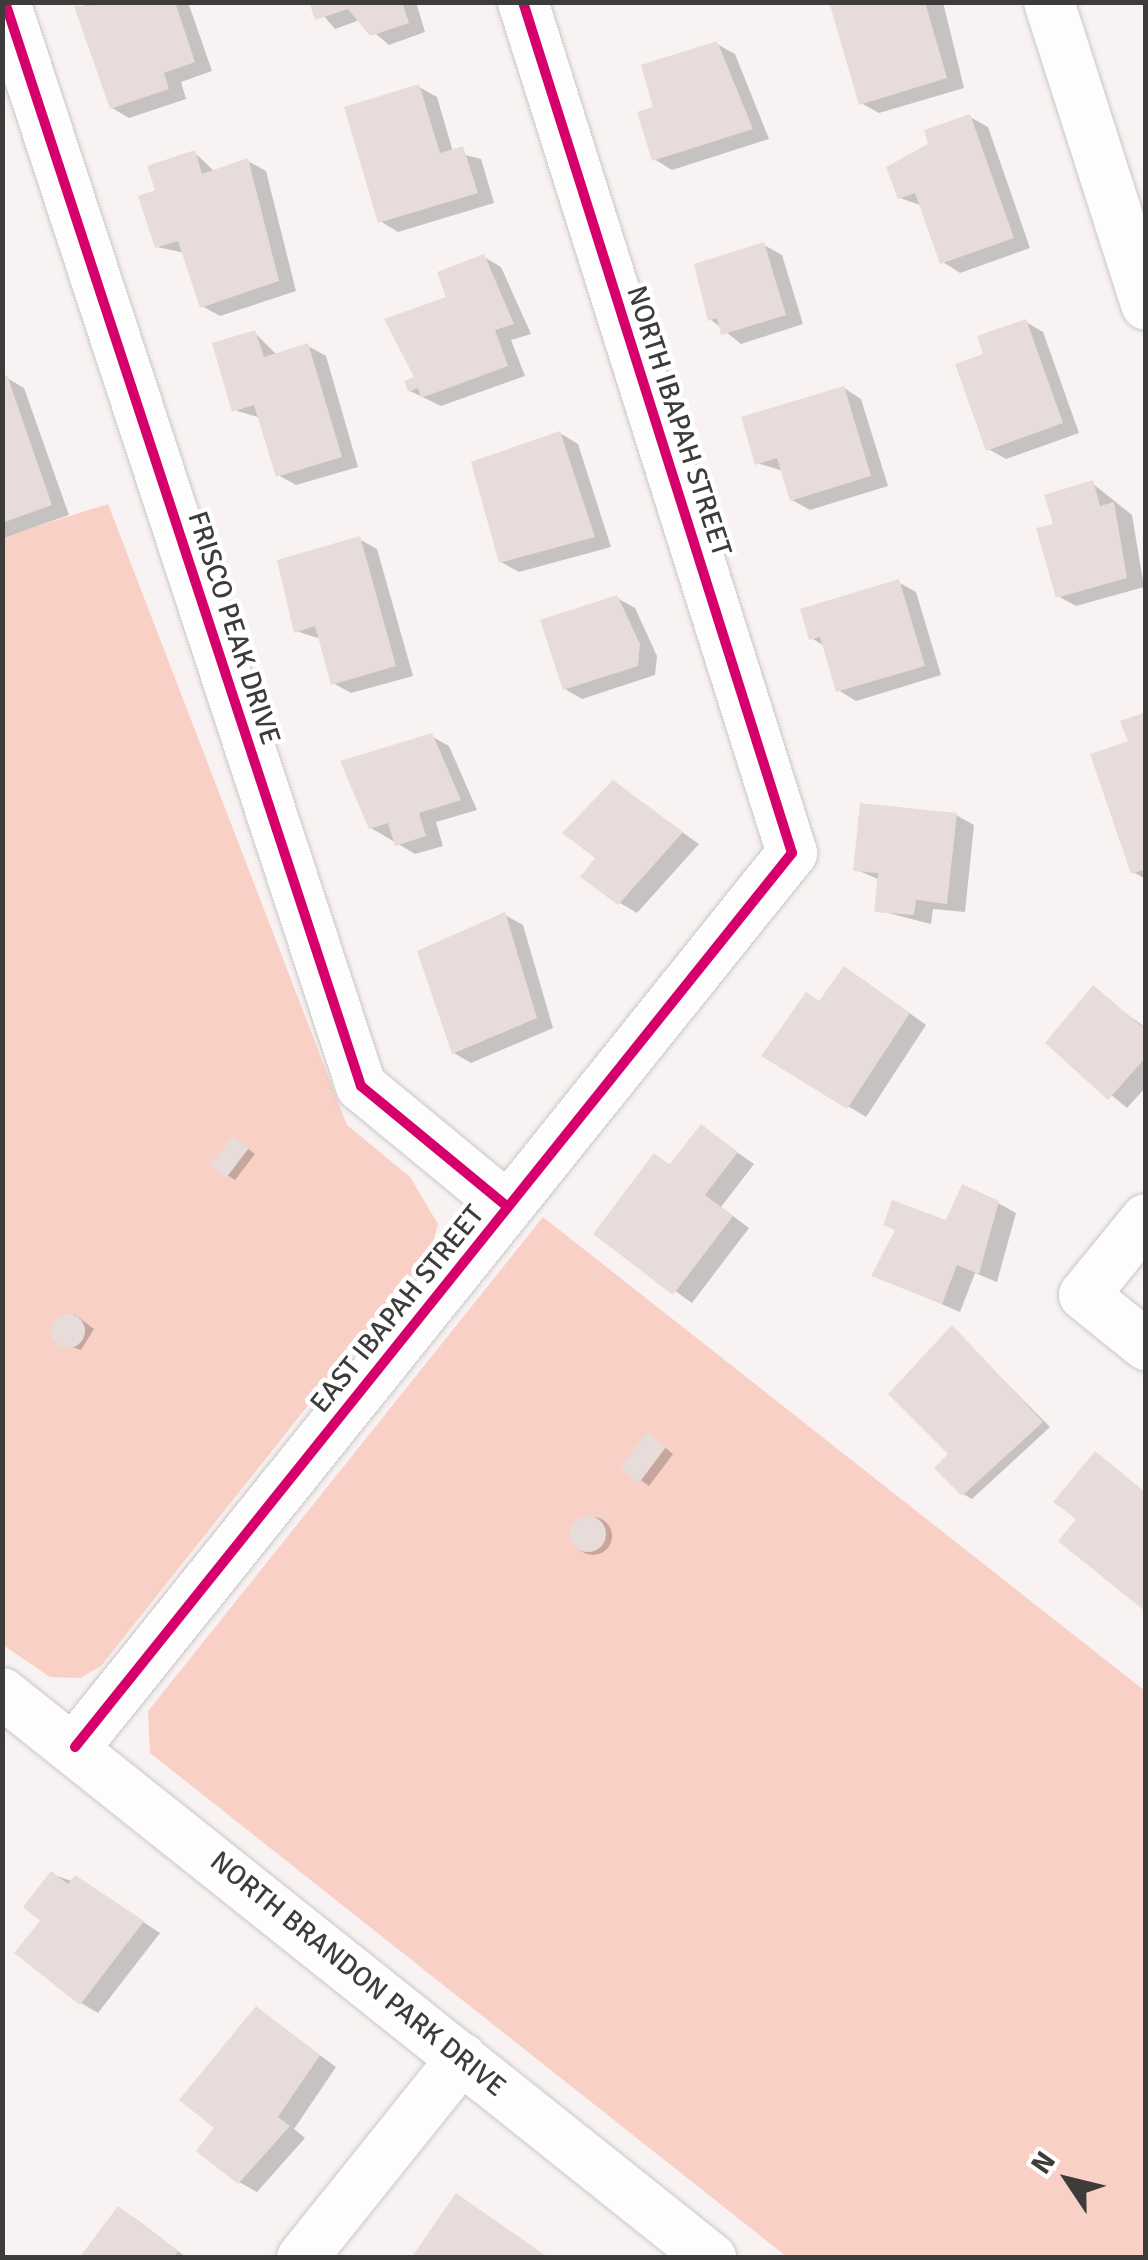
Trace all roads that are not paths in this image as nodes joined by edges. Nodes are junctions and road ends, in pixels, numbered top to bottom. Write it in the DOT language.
graph roads {
  1 [pos="5,2"];
  2 [pos="523,2"];
  3 [pos="1049,2"];
  4 [pos="1146,305"];
  5 [pos="792,853"];
  6 [pos="508,1207"];
  7 [pos="1146,1219"];
  8 [pos="1146,1345"];
  9 [pos="2,1693"];
  10 [pos="75,1747"];
  11 [pos="462,2058"];
  12 [pos="302,2258"];
  13 [pos="711,2258"];
  1 -- 6 [label="street, FRISCO PEAK DRIVE"];
  2 -- 5 [label="street, NORTH IBAPAH STREET"];
  3 -- 4 [label="street"];
  5 -- 6 [label="street, EAST IBAPAH STREET"];
  6 -- 10 [label="street, EAST IBAPAH STREET"];
  7 -- 8 [label="street"];
  9 -- 10 [label="street, NORTH BRANDON PARK DRIVE"];
  10 -- 11 [label="street, NORTH BRANDON PARK DRIVE"];
  11 -- 12 [label="street"];
  11 -- 13 [label="street, NORTH BRANDON PARK DRIVE"];
}
